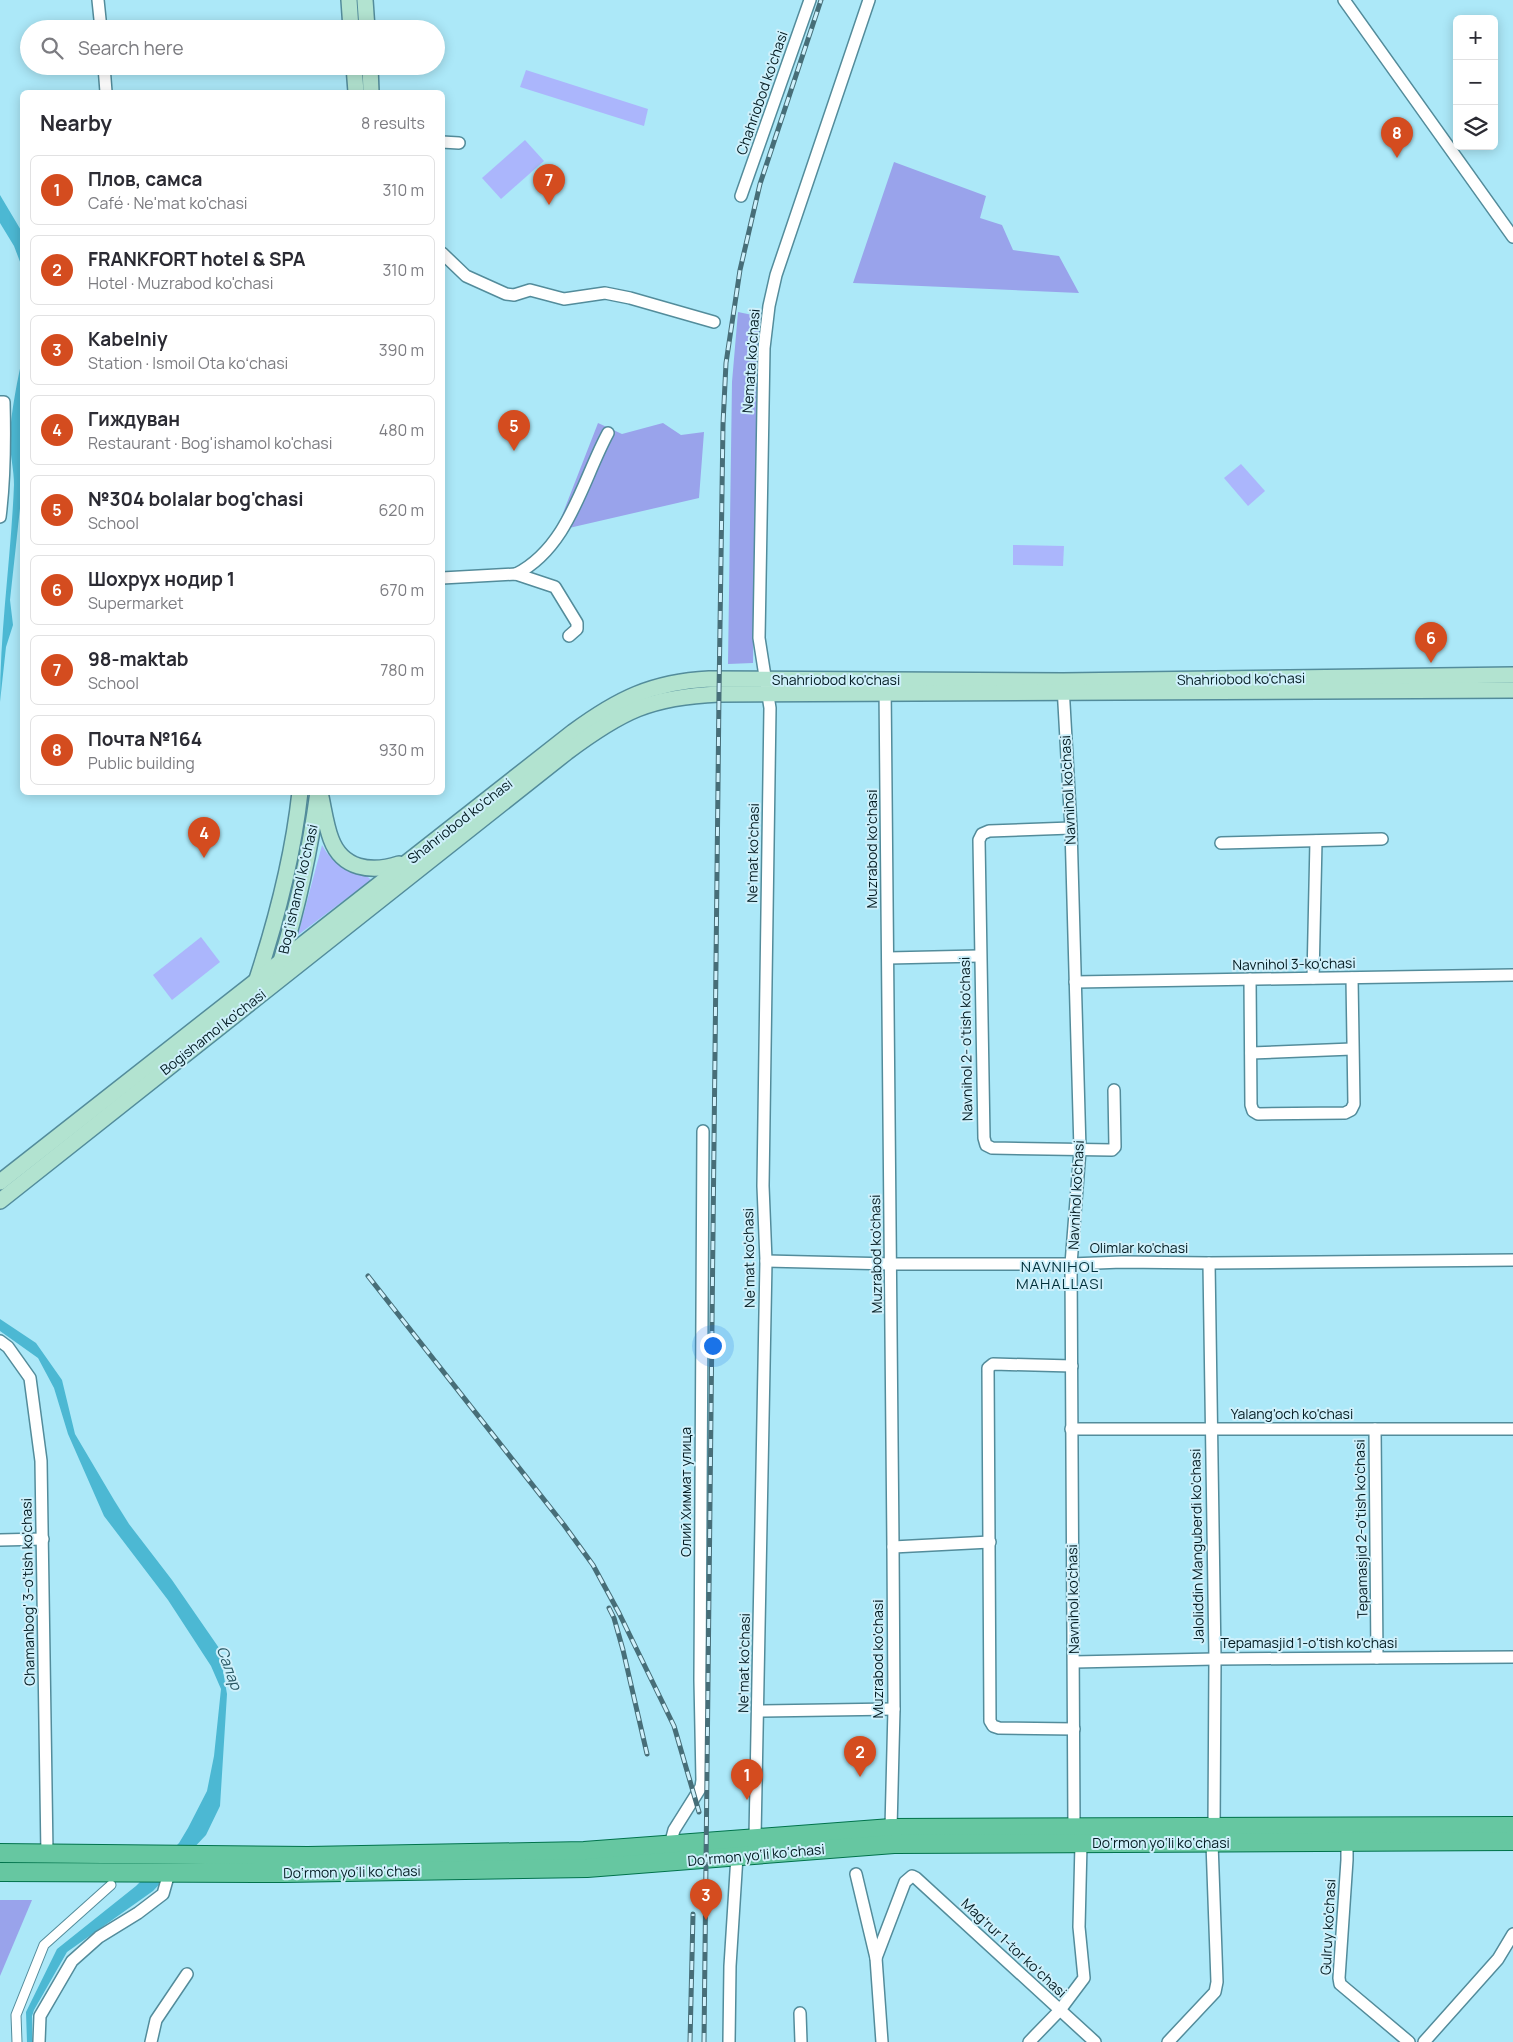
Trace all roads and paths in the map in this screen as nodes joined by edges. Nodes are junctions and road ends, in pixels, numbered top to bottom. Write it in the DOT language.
graph roads {
  1 [pos="98,0"];
  2 [pos="349,0"];
  3 [pos="365,0"];
  4 [pos="810,0"];
  5 [pos="869,0"];
  6 [pos="1344,0"];
  7 [pos="100,20"];
  8 [pos="350,20"];
  9 [pos="366,20"];
  10 [pos="105,75"];
  11 [pos="355,75"];
  12 [pos="370,75"];
  13 [pos="106,90"];
  14 [pos="356,90"];
  15 [pos="371,90"];
  16 [pos="445,142"];
  17 [pos="459,144"];
  18 [pos="741,196"];
  19 [pos="1513,237"];
  20 [pos="445,255"];
  21 [pos="714,322"];
  22 [pos="0,402"];
  23 [pos="608,432"];
  24 [pos="2,478"];
  25 [pos="0,517"];
  26 [pos="516,574"];
  27 [pos="445,578"];
  28 [pos="569,636"];
  29 [pos="1513,675"];
  30 [pos="767,687"];
  31 [pos="885,687"];
  32 [pos="1063,687"];
  33 [pos="1513,690"];
  34 [pos="300,795"];
  35 [pos="318,795"];
  36 [pos="320,795"];
  37 [pos="1071,828"];
  38 [pos="1382,839"];
  39 [pos="1316,841"];
  40 [pos="1221,843"];
  41 [pos="413,856"];
  42 [pos="323,936"];
  43 [pos="980,956"];
  44 [pos="888,958"];
  45 [pos="281,960"];
  46 [pos="1513,975"];
  47 [pos="1314,978"];
  48 [pos="1352,978"];
  49 [pos="258,979"];
  50 [pos="1250,979"];
  51 [pos="1075,982"];
  52 [pos="274,984"];
  53 [pos="1352,1049"];
  54 [pos="1251,1053"];
  55 [pos="172,1055"];
  56 [pos="1114,1090"];
  57 [pos="703,1131"];
  58 [pos="1080,1150"];
  59 [pos="0,1182"];
  60 [pos="0,1201"];
  61 [pos="1513,1260"];
  62 [pos="766,1261"];
  63 [pos="1209,1263"];
  64 [pos="892,1264"];
  65 [pos="1071,1264"];
  66 [pos="0,1341"];
  67 [pos="1072,1366"];
  68 [pos="1071,1429"];
  69 [pos="1210,1429"];
  70 [pos="1375,1429"];
  71 [pos="1513,1430"];
  72 [pos="43,1539"];
  73 [pos="0,1540"];
  74 [pos="990,1542"];
  75 [pos="893,1547"];
  76 [pos="1513,1657"];
  77 [pos="1377,1658"];
  78 [pos="1215,1659"];
  79 [pos="1074,1662"];
  80 [pos="894,1709"];
  81 [pos="758,1711"];
  82 [pos="1074,1729"];
  83 [pos="1513,1826"];
  84 [pos="891,1828"];
  85 [pos="1079,1833"];
  86 [pos="1213,1836"];
  87 [pos="755,1837"];
  88 [pos="1513,1840"];
  89 [pos="1347,1842"];
  90 [pos="670,1845"];
  91 [pos="0,1853"];
  92 [pos="46,1854"];
  93 [pos="737,1856"];
  94 [pos="230,1864"];
  95 [pos="283,1864"];
  96 [pos="0,1872"];
  97 [pos="168,1873"];
  98 [pos="856,1874"];
  99 [pos="116,1879"];
  100 [pos="1513,1934"];
  101 [pos="876,1958"];
  102 [pos="186,1974"];
  103 [pos="1060,2010"];
  104 [pos="800,2013"];
  105 [pos="17,2042"];
  106 [pos="39,2042"];
  107 [pos="151,2042"];
  108 [pos="729,2042"];
  109 [pos="801,2042"];
  110 [pos="882,2042"];
  111 [pos="1029,2042"];
  112 [pos="1095,2042"];
  113 [pos="1168,2042"];
  114 [pos="1409,2042"];
  115 [pos="1424,2042"];
  1 -- 7 [label="street"];
  2 -- 8 [label="main road"];
  3 -- 9 [label="main road"];
  4 -- 18 [label="street, Chahriobod ko'chasi"];
  5 -- 30 [label="street, Nemata ko'chasi"];
  6 -- 19 [label="street"];
  10 -- 13 [label="street"];
  11 -- 14 [label="main road"];
  12 -- 15 [label="main road"];
  16 -- 17 [label="street"];
  20 -- 21 [label="street"];
  22 -- 24 [label="street"];
  23 -- 26 [label="street"];
  24 -- 25 [label="street"];
  26 -- 27 [label="street"];
  26 -- 28 [label="street"];
  29 -- 32 [label="main road, Shahriobod ko'chasi"];
  30 -- 31 [label="main road, Shahriobod ko'chasi"];
  30 -- 41 [label="main road, Shahriobod ko'chasi"];
  30 -- 42 [label="main road, Shahriobod ko'chasi"];
  30 -- 62 [label="street, Ne'mat ko'chasi"];
  31 -- 32 [label="main road, Shahriobod ko'chasi"];
  31 -- 44 [label="street, Muzrabod ko'chasi"];
  32 -- 33 [label="main road, Shahriobod ko'chasi"];
  32 -- 37 [label="street, Navnihol ko'chasi"];
  34 -- 49 [label="main road, Bog'ishamol ko'chasi"];
  35 -- 45 [label="main road, Bog'ishamol ko'chasi"];
  36 -- 41 [label="main road"];
  37 -- 43 [label="street, Navnihol 2- o'tish ko'chasi"];
  37 -- 51 [label="street, Navnihol ko'chasi"];
  38 -- 39 [label="street"];
  39 -- 40 [label="street"];
  39 -- 47 [label="street"];
  41 -- 42 [label="main road, Shahriobod ko'chasi"];
  42 -- 45 [label="main road, Shahriobod ko'chasi"];
  42 -- 52 [label="main road, Shahriobod ko'chasi"];
  43 -- 44 [label="street"];
  43 -- 58 [label="street, Navnihol 2- o'tish ko'chasi"];
  44 -- 64 [label="street, Muzrabod ko'chasi"];
  45 -- 49 [label="main road, Shahriobod ko'chasi"];
  45 -- 52 [label="main road, Bog'ishamol ko'chasi"];
  46 -- 48 [label="street, Navnihol 3-ko'chasi"];
  47 -- 48 [label="street, Navnihol 3-ko'chasi"];
  47 -- 50 [label="street, Navnihol 3-ko'chasi"];
  48 -- 53 [label="street"];
  49 -- 52 [label="main road, Bogishamol ko'chasi"];
  49 -- 55 [label="main road, Bogishamol ko'chasi"];
  50 -- 51 [label="street, Navnihol 3-ko'chasi"];
  50 -- 54 [label="street"];
  51 -- 58 [label="street, Navnihol ko'chasi"];
  52 -- 55 [label="main road, Bogishamol ko'chasi"];
  53 -- 54 [label="street"];
  53 -- 54 [label="street"];
  55 -- 59 [label="main road, Bogishamol ko'chasi"];
  55 -- 60 [label="main road, Bogishamol ko'chasi"];
  56 -- 58 [label="street, Navnihol 2- o'tish ko'chasi"];
  57 -- 90 [label="street, Олий Химмат улица"];
  58 -- 65 [label="street, Navnihol ko'chasi"];
  61 -- 63 [label="street, Olimlar ko'chasi"];
  62 -- 64 [label="street, Olimlar ko'chasi"];
  62 -- 81 [label="street, Ne'mat ko'chasi"];
  63 -- 65 [label="street, Olimlar ko'chasi"];
  63 -- 69 [label="street, Jaloliddin Manguberdi ko'chasi"];
  64 -- 65 [label="street, Olimlar ko'chasi"];
  64 -- 75 [label="street, Muzrabod ko'chasi"];
  65 -- 67 [label="street, Navnihol ko'chasi"];
  66 -- 72 [label="street, Chamanbog' 3-o'tish ko'chasi"];
  67 -- 68 [label="street, Navnihol ko'chasi"];
  67 -- 74 [label="street"];
  68 -- 69 [label="street, Yalang'och ko'chasi"];
  68 -- 79 [label="street, Navnihol ko'chasi"];
  69 -- 70 [label="street, Yalang'och ko'chasi"];
  69 -- 78 [label="street, Jaloliddin Manguberdi ko'chasi"];
  70 -- 71 [label="street, Yalang'och ko'chasi"];
  70 -- 77 [label="street, Tepamasjid 2-o'tish ko'chasi"];
  72 -- 73 [label="street"];
  72 -- 92 [label="street, Chamanbog' 3-o'tish ko'chasi"];
  74 -- 75 [label="street"];
  74 -- 82 [label="street"];
  75 -- 80 [label="street, Muzrabod ko'chasi"];
  76 -- 77 [label="street, Tepamasjid 1-o'tish ko'chasi"];
  77 -- 78 [label="street, Tepamasjid 1-o'tish ko'chasi"];
  78 -- 79 [label="street, Tepamasjid 1-o'tish ko'chasi"];
  78 -- 86 [label="street, Jaloliddin Manguberdi ko'chasi"];
  79 -- 82 [label="street, Navnihol ko'chasi"];
  80 -- 81 [label="street"];
  80 -- 84 [label="street, Muzrabod ko'chasi"];
  81 -- 87 [label="street, Ne'mat ko'chasi"];
  82 -- 85 [label="street, Navnihol ko'chasi"];
  83 -- 86 [label="main road, Do‘rmon yo‘li ko‘chasi"];
  84 -- 85 [label="main road, Do‘rmon yo‘li ko‘chasi"];
  84 -- 87 [label="main road, Do‘rmon yo‘li ko‘chasi"];
  85 -- 86 [label="main road, Do‘rmon yo‘li ko‘chasi"];
  85 -- 93 [label="main road, Do‘rmon yo‘li ko‘chasi"];
  85 -- 103 [label="street, Navnihol ko'chasi"];
  86 -- 89 [label="main road, Do‘rmon yo‘li ko‘chasi"];
  86 -- 113 [label="street"];
  87 -- 90 [label="main road, Do‘rmon yo‘li ko‘chasi"];
  88 -- 89 [label="main road, Do‘rmon yo‘li ko‘chasi"];
  89 -- 114 [label="street, Gulruy ko'chasi"];
  90 -- 95 [label="main road, Do‘rmon yo‘li ko‘chasi"];
  91 -- 92 [label="main road, Do‘rmon yo‘li ko‘chasi"];
  92 -- 94 [label="main road, Do‘rmon yo‘li ko‘chasi"];
  93 -- 95 [label="main road, Do‘rmon yo‘li ko‘chasi"];
  93 -- 108 [label="street"];
  94 -- 95 [label="main road, Do‘rmon yo‘li ko‘chasi"];
  94 -- 97 [label="main road, Do‘rmon yo‘li ko‘chasi"];
  96 -- 99 [label="main road, Do‘rmon yo‘li ko‘chasi"];
  97 -- 99 [label="main road, Do‘rmon yo‘li ko‘chasi"];
  97 -- 106 [label="street"];
  98 -- 101 [label="street"];
  99 -- 105 [label="street"];
  100 -- 115 [label="street"];
  101 -- 103 [label="street, Magʻrur 1-tor koʻchasi"];
  101 -- 110 [label="street"];
  102 -- 107 [label="street"];
  103 -- 111 [label="street, Navnihol ko'chasi"];
  103 -- 112 [label="street, Magʻrur 1-tor koʻchasi"];
  104 -- 109 [label="street"];
}
